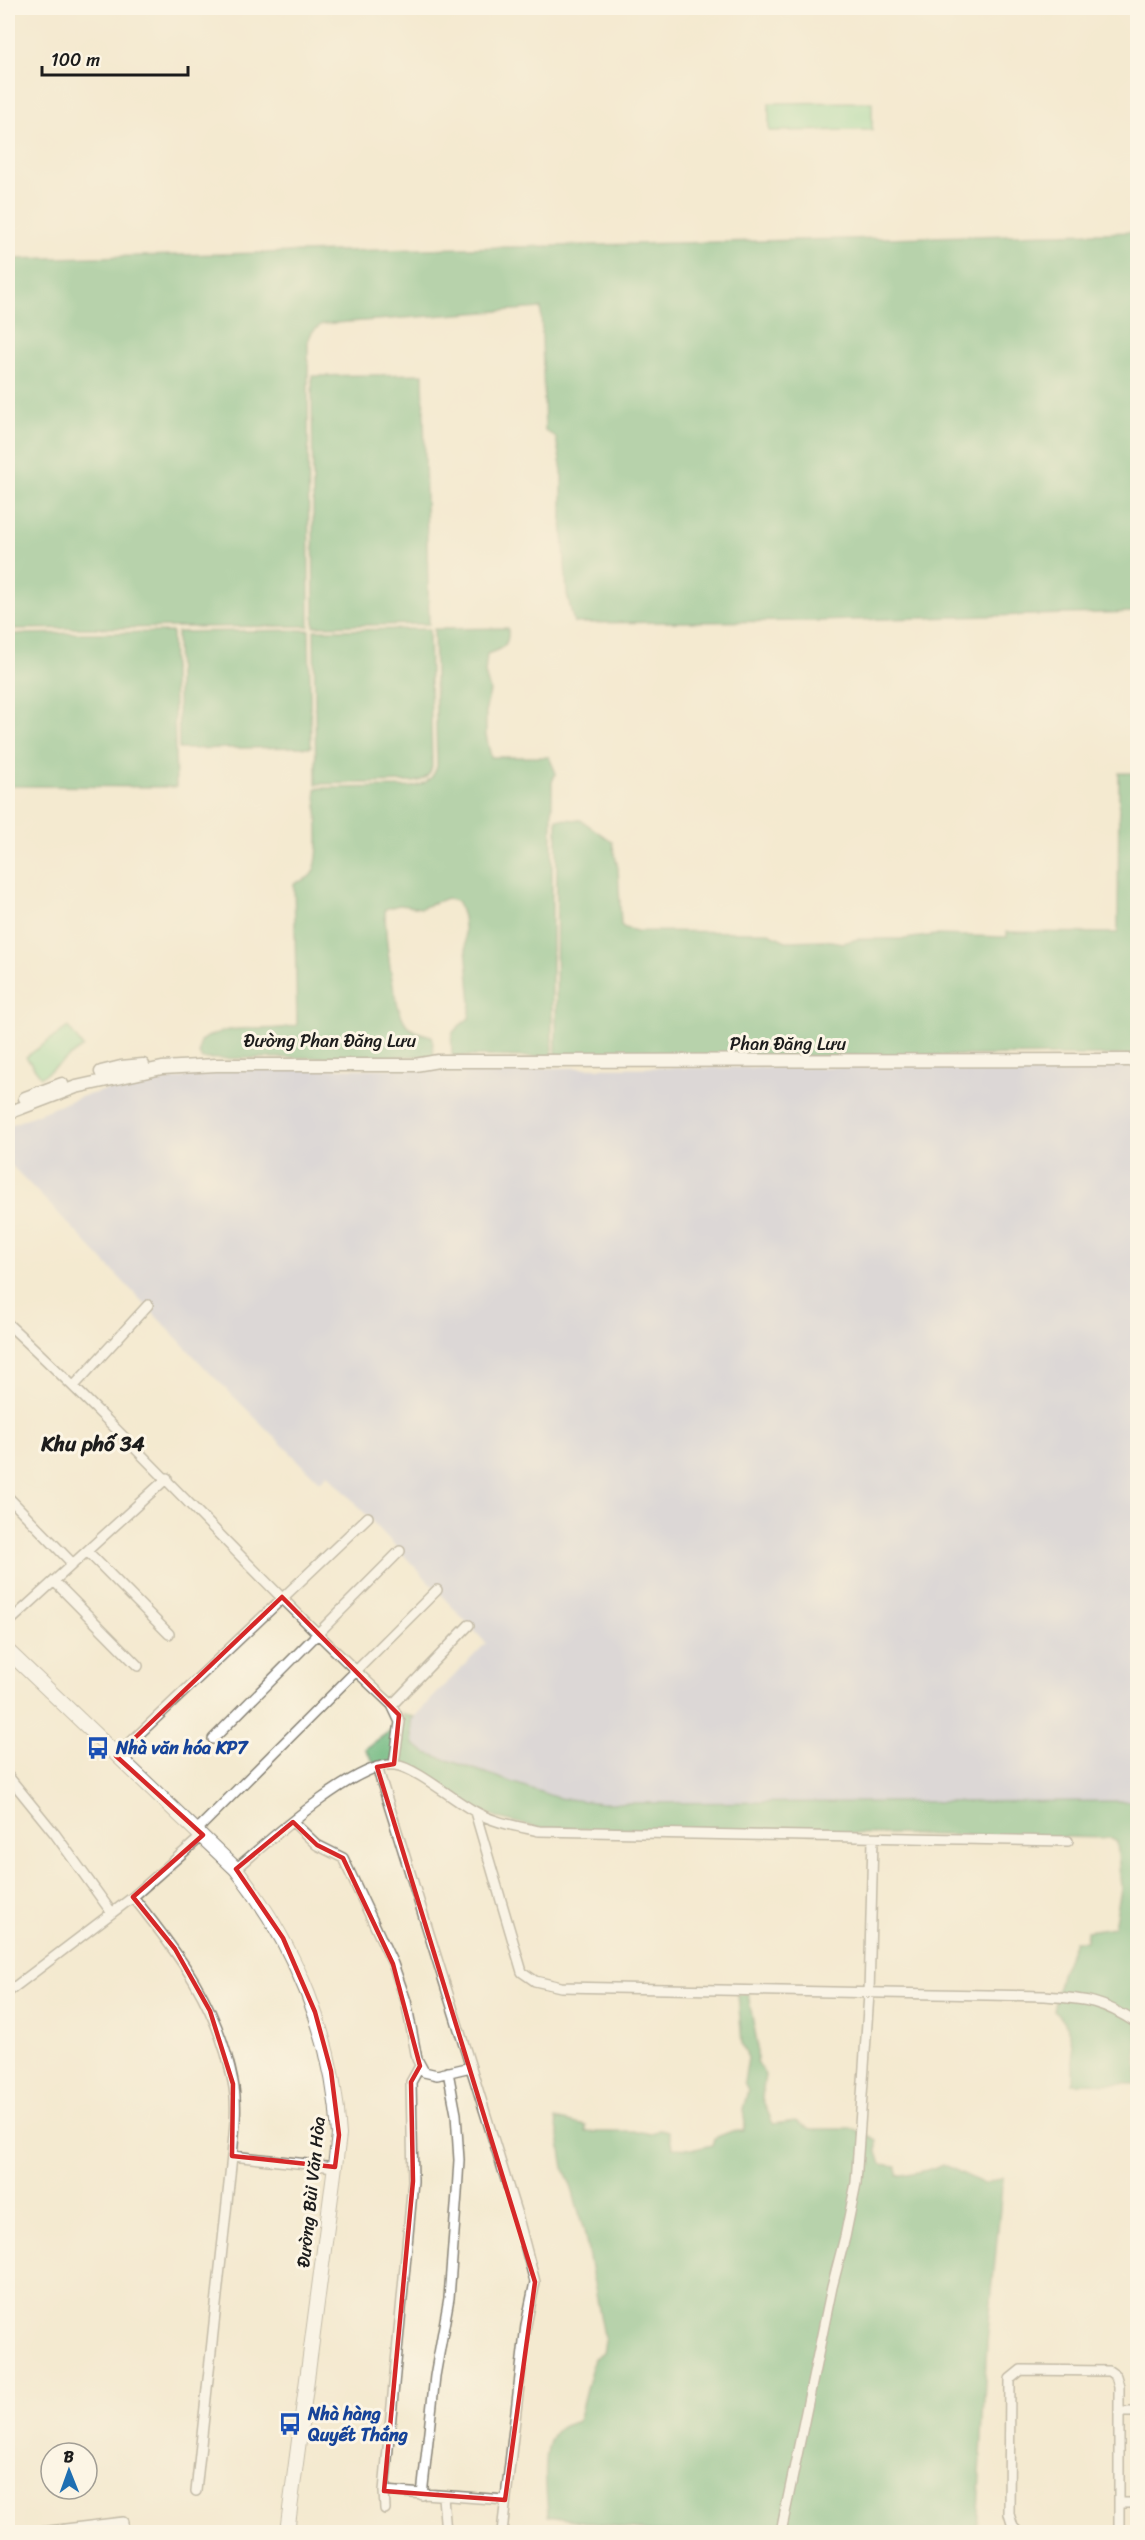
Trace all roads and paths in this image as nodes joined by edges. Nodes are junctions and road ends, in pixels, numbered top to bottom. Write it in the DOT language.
graph roads {
  1 [pos="1137,1060"];
  2 [pos="438,1061"];
  3 [pos="8,1106"];
  4 [pos="8,1113"];
  5 [pos="148,1305"];
  6 [pos="8,1324"];
  7 [pos="74,1386"];
  8 [pos="167,1478"];
  9 [pos="8,1497"];
  10 [pos="368,1517"];
  11 [pos="87,1551"];
  12 [pos="400,1551"];
  13 [pos="73,1564"];
  14 [pos="54,1581"];
  15 [pos="437,1590"];
  16 [pos="282,1597"];
  17 [pos="8,1623"];
  18 [pos="469,1625"];
  19 [pos="318,1633"];
  20 [pos="169,1634"];
  21 [pos="8,1651"];
  22 [pos="138,1666"];
  23 [pos="357,1672"];
  24 [pos="393,1705"];
  25 [pos="213,1739"];
  26 [pos="116,1756"];
  27 [pos="394,1764"];
  28 [pos="377,1767"];
  29 [pos="8,1776"];
  30 [pos="475,1812"];
  31 [pos="293,1822"];
  32 [pos="200,1832"];
  33 [pos="873,1839"];
  34 [pos="1068,1841"];
  35 [pos="236,1869"];
  36 [pos="133,1897"];
  37 [pos="112,1913"];
  38 [pos="8,1992"];
  39 [pos="869,1994"];
  40 [pos="1137,2024"];
  41 [pos="420,2066"];
  42 [pos="471,2067"];
  43 [pos="448,2073"];
  44 [pos="232,2157"];
  45 [pos="335,2167"];
  46 [pos="1119,2412"];
  47 [pos="1137,2412"];
  48 [pos="196,2491"];
  49 [pos="384,2491"];
  50 [pos="422,2495"];
  51 [pos="443,2497"];
  52 [pos="505,2500"];
  53 [pos="1119,2503"];
  54 [pos="1137,2503"];
  55 [pos="385,2509"];
  56 [pos="123,2522"];
  57 [pos="41,2532"];
  58 [pos="288,2532"];
  59 [pos="446,2532"];
  60 [pos="502,2532"];
  61 [pos="781,2532"];
  62 [pos="1018,2532"];
  63 [pos="1119,2532"];
  1 -- 2 [label="street, Phan Đăng Lưu"];
  2 -- 3 [label="street, Đường Phan Đăng Lưu"];
  2 -- 4 [label="street, Đường Phan Đăng Lưu"];
  5 -- 7 [label="street"];
  6 -- 7 [label="street"];
  7 -- 8 [label="street"];
  8 -- 11 [label="street"];
  8 -- 16 [label="street"];
  9 -- 13 [label="street"];
  10 -- 16 [label="street"];
  11 -- 13 [label="street"];
  11 -- 20 [label="street"];
  12 -- 19 [label="street"];
  13 -- 14 [label="street"];
  14 -- 17 [label="street"];
  14 -- 22 [label="street"];
  15 -- 23 [label="street"];
  16 -- 19 [label="street"];
  16 -- 26 [label="street"];
  18 -- 24 [label="street"];
  19 -- 23 [label="street"];
  19 -- 25 [label="street"];
  21 -- 26 [label="main road, Đường Bùi Văn Hòa"];
  23 -- 24 [label="street"];
  23 -- 32 [label="street"];
  24 -- 27 [label="street"];
  26 -- 32 [label="main road, Đường Bùi Văn Hòa"];
  27 -- 28 [label="street"];
  27 -- 30 [label="street"];
  28 -- 31 [label="street"];
  28 -- 42 [label="street"];
  29 -- 37 [label="street"];
  30 -- 33 [label="street"];
  30 -- 39 [label="street"];
  31 -- 35 [label="street"];
  31 -- 41 [label="street"];
  32 -- 35 [label="main road, Đường Bùi Văn Hòa"];
  32 -- 36 [label="street"];
  33 -- 34 [label="street"];
  33 -- 39 [label="street"];
  35 -- 45 [label="main road, Đường Bùi Văn Hòa"];
  36 -- 37 [label="street"];
  36 -- 44 [label="street"];
  37 -- 38 [label="street"];
  39 -- 40 [label="street"];
  39 -- 61 [label="street"];
  41 -- 43 [label="street"];
  41 -- 49 [label="street"];
  42 -- 43 [label="street"];
  42 -- 52 [label="street"];
  43 -- 50 [label="street"];
  44 -- 45 [label="street"];
  44 -- 48 [label="street"];
  45 -- 58 [label="main road, Đường Bùi Văn Hòa"];
  46 -- 47 [label="street"];
  46 -- 53 [label="street"];
  46 -- 62 [label="street"];
  49 -- 50 [label="street"];
  49 -- 55 [label="street"];
  50 -- 51 [label="street"];
  51 -- 52 [label="street"];
  51 -- 59 [label="street"];
  52 -- 60 [label="street"];
  53 -- 54 [label="street"];
  53 -- 63 [label="street"];
  56 -- 57 [label="street"];
}
